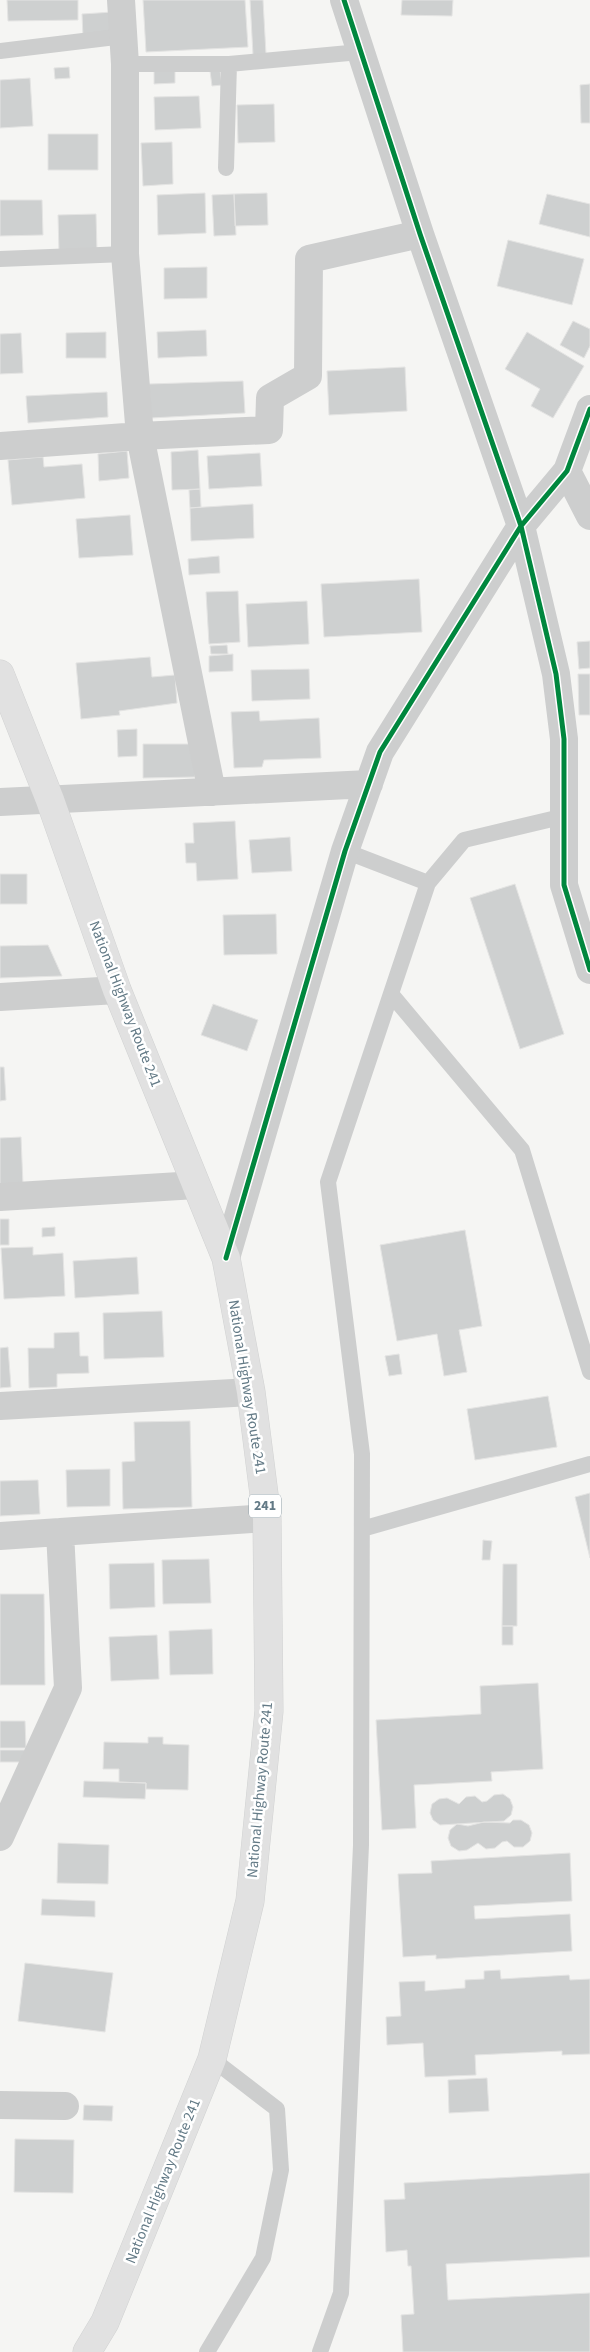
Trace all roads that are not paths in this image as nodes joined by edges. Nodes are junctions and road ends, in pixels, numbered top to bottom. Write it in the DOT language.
graph roads {
  1 [pos="121,0"];
  2 [pos="344,0"];
  3 [pos="124,36"];
  4 [pos="0,51"];
  5 [pos="360,52"];
  6 [pos="125,64"];
  7 [pos="229,64"];
  8 [pos="226,168"];
  9 [pos="420,234"];
  10 [pos="124,254"];
  11 [pos="0,259"];
  12 [pos="590,409"];
  13 [pos="140,436"];
  14 [pos="0,446"];
  15 [pos="566,471"];
  16 [pos="590,516"];
  17 [pos="521,526"];
  18 [pos="0,674"];
  19 [pos="368,784"];
  20 [pos="212,792"];
  21 [pos="50,800"];
  22 [pos="0,802"];
  23 [pos="565,816"];
  24 [pos="345,851"];
  25 [pos="428,884"];
  26 [pos="590,970"];
  27 [pos="117,990"];
  28 [pos="391,994"];
  29 [pos="0,997"];
  30 [pos="196,1185"];
  31 [pos="0,1197"];
  32 [pos="226,1258"];
  33 [pos="590,1372"];
  34 [pos="251,1392"];
  35 [pos="0,1406"];
  36 [pos="590,1464"];
  37 [pos="267,1518"];
  38 [pos="362,1529"];
  39 [pos="60,1532"];
  40 [pos="0,1536"];
  41 [pos="0,1837"];
  42 [pos="212,2059"];
  43 [pos="0,2105"];
  44 [pos="65,2106"];
  45 [pos="86,2352"];
  46 [pos="207,2352"];
  47 [pos="320,2352"];
  1 -- 3 [label="street"];
  2 -- 5 [label="street"];
  3 -- 4 [label="lane"];
  3 -- 6 [label="street"];
  5 -- 7 [label="lane"];
  5 -- 9 [label="street"];
  6 -- 7 [label="lane"];
  6 -- 10 [label="street"];
  7 -- 8 [label="lane"];
  9 -- 13 [label="street"];
  9 -- 17 [label="street"];
  10 -- 11 [label="lane"];
  10 -- 13 [label="street"];
  12 -- 15 [label="street"];
  13 -- 14 [label="street"];
  13 -- 20 [label="street"];
  15 -- 16 [label="street"];
  15 -- 17 [label="street"];
  17 -- 19 [label="street"];
  17 -- 23 [label="street"];
  18 -- 21 [label="highway, National Highway Route 241 / 241"];
  19 -- 20 [label="street"];
  19 -- 24 [label="street"];
  20 -- 21 [label="street"];
  21 -- 22 [label="street"];
  21 -- 27 [label="highway, National Highway Route 241 / 241"];
  23 -- 25 [label="lane"];
  23 -- 26 [label="street"];
  24 -- 25 [label="lane"];
  24 -- 32 [label="street"];
  25 -- 28 [label="lane"];
  27 -- 29 [label="street"];
  27 -- 30 [label="highway, National Highway Route 241 / 241"];
  28 -- 33 [label="lane"];
  28 -- 38 [label="lane"];
  30 -- 31 [label="street"];
  30 -- 32 [label="highway, National Highway Route 241 / 241"];
  32 -- 34 [label="highway, National Highway Route 241 / 241"];
  34 -- 35 [label="street"];
  34 -- 37 [label="highway, National Highway Route 241 / 241"];
  36 -- 38 [label="lane"];
  37 -- 39 [label="street"];
  37 -- 42 [label="highway, National Highway Route 241 / 241"];
  38 -- 47 [label="lane"];
  39 -- 40 [label="street"];
  39 -- 41 [label="street"];
  42 -- 45 [label="highway, National Highway Route 241 / 241"];
  42 -- 46 [label="lane"];
  43 -- 44 [label="street"];
}
